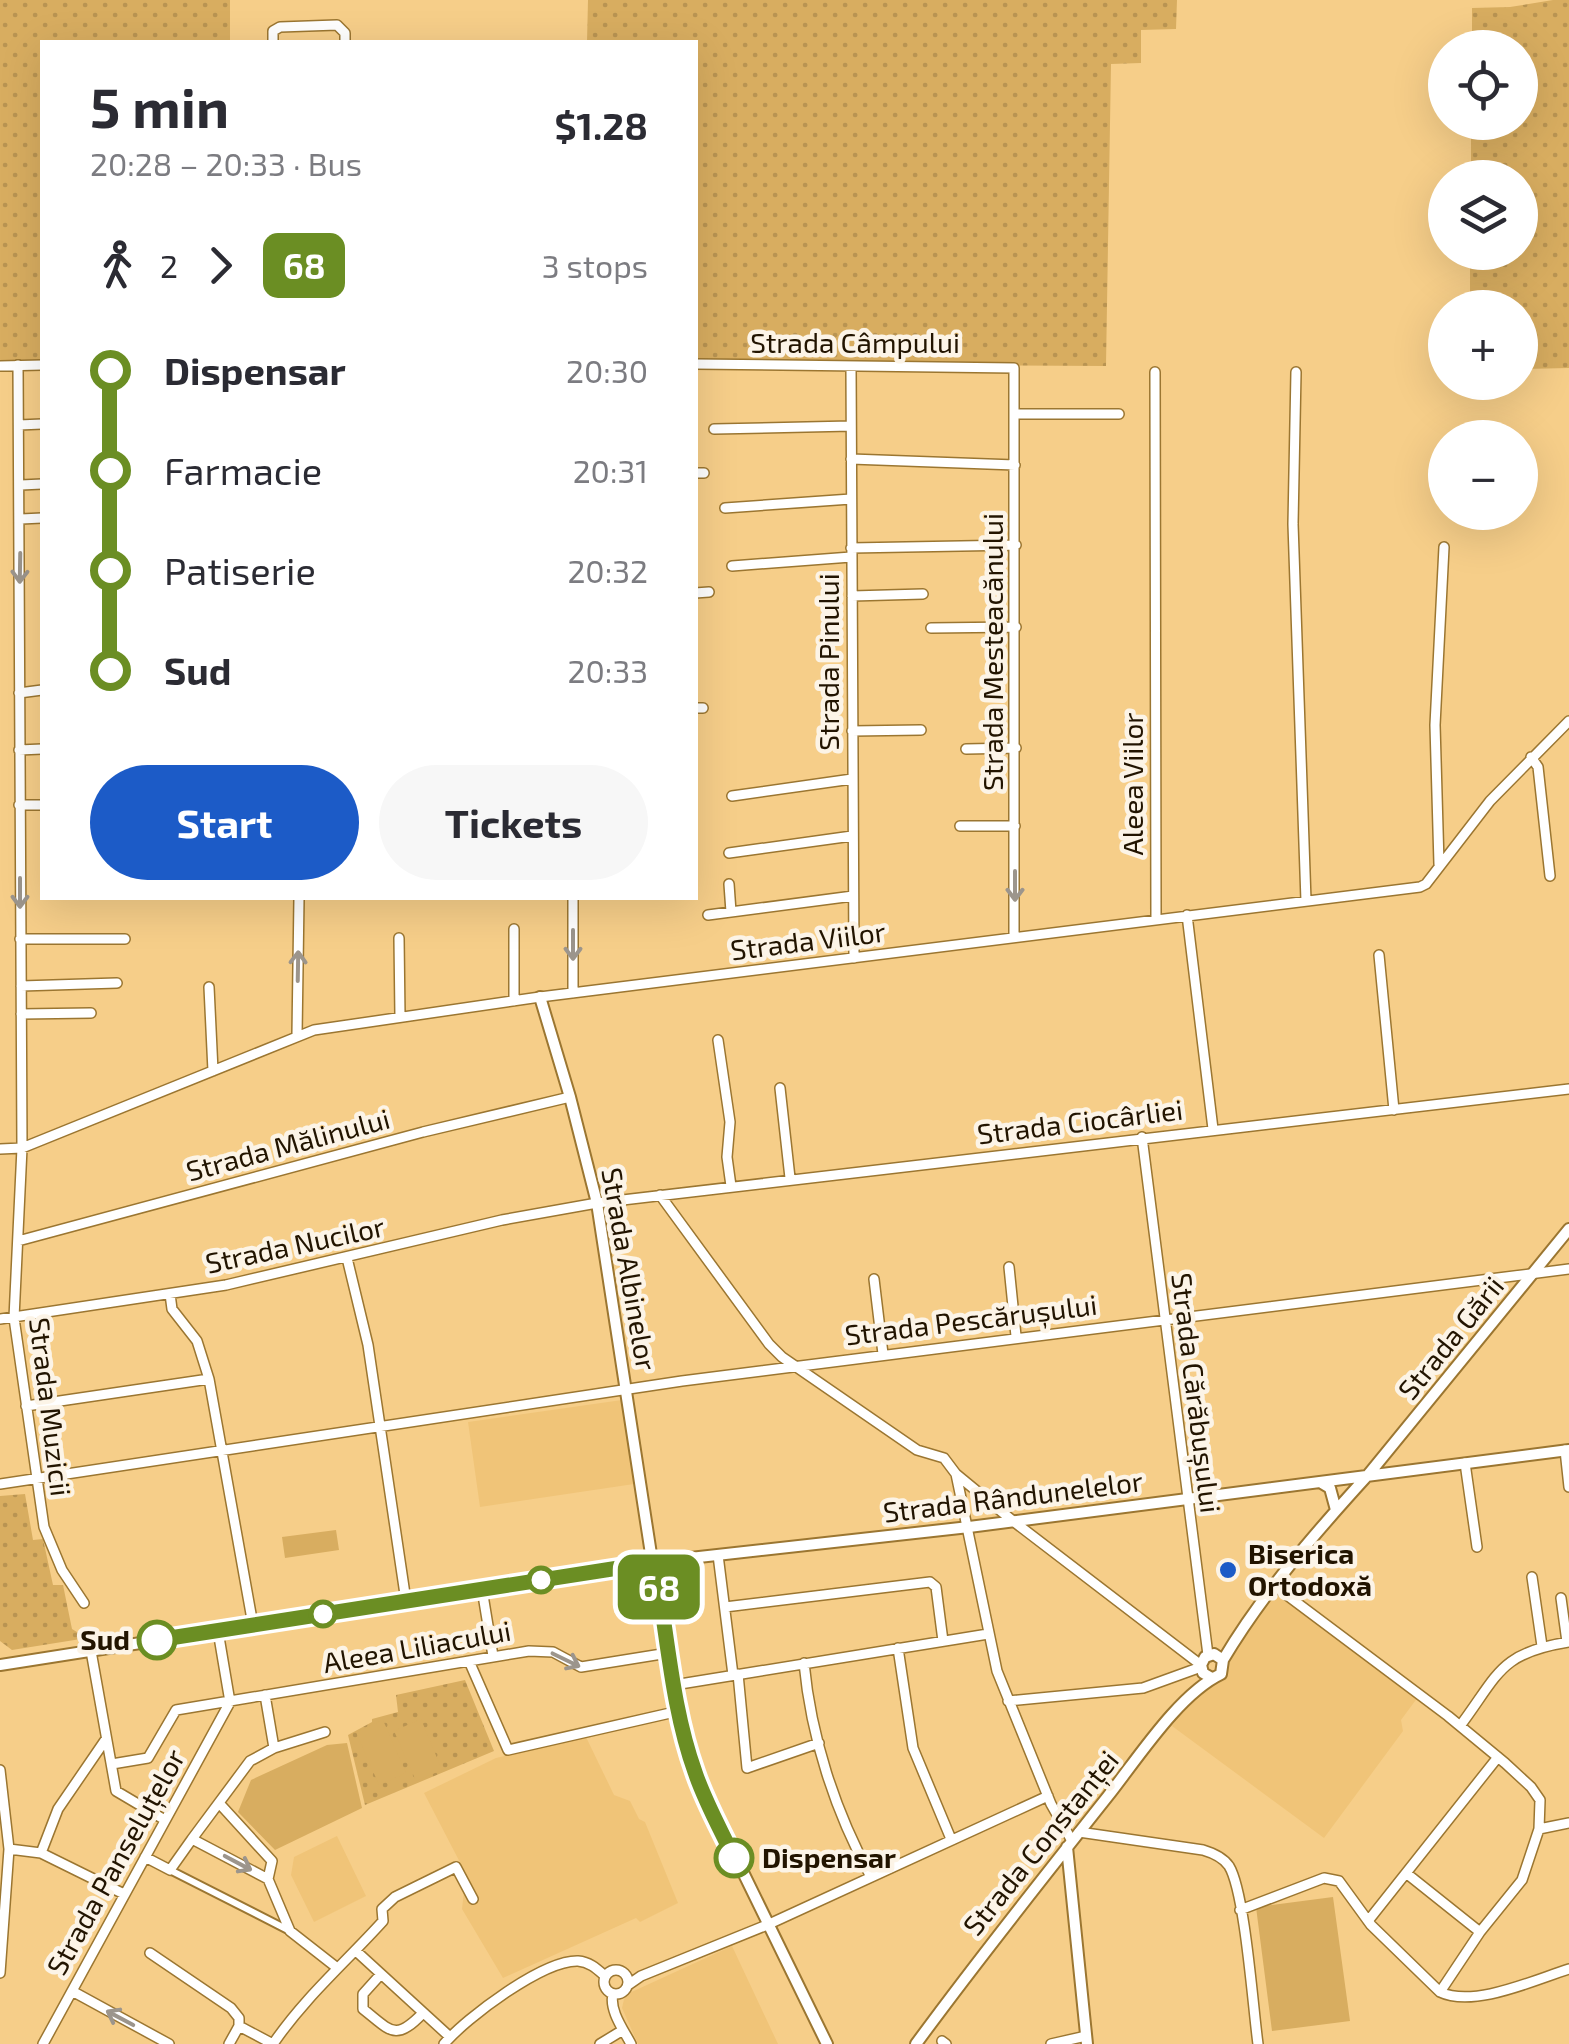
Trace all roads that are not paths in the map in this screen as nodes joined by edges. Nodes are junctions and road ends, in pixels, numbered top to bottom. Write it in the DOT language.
graph roads {
  1 [pos="273,40"];
  2 [pos="345,40"];
  3 [pos="698,364"];
  4 [pos="40,365"];
  5 [pos="0,366"];
  6 [pos="18,366"];
  7 [pos="851,367"];
  8 [pos="1014,368"];
  9 [pos="1155,372"];
  10 [pos="1296,372"];
  11 [pos="1015,414"];
  12 [pos="1119,414"];
  13 [pos="19,424"];
  14 [pos="40,424"];
  15 [pos="851,426"];
  16 [pos="714,429"];
  17 [pos="851,459"];
  18 [pos="1015,464"];
  19 [pos="21,484"];
  20 [pos="40,484"];
  21 [pos="851,500"];
  22 [pos="725,508"];
  23 [pos="40,518"];
  24 [pos="21,520"];
  25 [pos="1016,545"];
  26 [pos="1444,547"];
  27 [pos="851,552"];
  28 [pos="732,566"];
  29 [pos="698,592"];
  30 [pos="710,592"];
  31 [pos="922,594"];
  32 [pos="852,596"];
  33 [pos="1016,627"];
  34 [pos="931,628"];
  35 [pos="40,690"];
  36 [pos="19,694"];
  37 [pos="1569,721"];
  38 [pos="852,730"];
  39 [pos="921,730"];
  40 [pos="1016,748"];
  41 [pos="40,749"];
  42 [pos="966,749"];
  43 [pos="19,750"];
  44 [pos="1531,757"];
  45 [pos="852,779"];
  46 [pos="732,796"];
  47 [pos="19,805"];
  48 [pos="40,805"];
  49 [pos="960,826"];
  50 [pos="1015,826"];
  51 [pos="852,836"];
  52 [pos="729,853"];
  53 [pos="1440,866"];
  54 [pos="1550,876"];
  55 [pos="730,884"];
  56 [pos="852,896"];
  57 [pos="299,900"];
  58 [pos="573,900"];
  59 [pos="1306,900"];
  60 [pos="731,912"];
  61 [pos="708,915"];
  62 [pos="1187,915"];
  63 [pos="1156,919"];
  64 [pos="514,929"];
  65 [pos="1014,936"];
  66 [pos="399,938"];
  67 [pos="20,939"];
  68 [pos="125,939"];
  69 [pos="1379,955"];
  70 [pos="854,958"];
  71 [pos="117,983"];
  72 [pos="21,986"];
  73 [pos="210,987"];
  74 [pos="573,993"];
  75 [pos="540,997"];
  76 [pos="514,1000"];
  77 [pos="21,1014"];
  78 [pos="92,1014"];
  79 [pos="400,1017"];
  80 [pos="298,1035"];
  81 [pos="718,1040"];
  82 [pos="213,1071"];
  83 [pos="780,1088"];
  84 [pos="1569,1089"];
  85 [pos="570,1097"];
  86 [pos="1394,1110"];
  87 [pos="1213,1129"];
  88 [pos="1142,1137"];
  89 [pos="22,1148"];
  90 [pos="0,1149"];
  91 [pos="790,1178"];
  92 [pos="731,1186"];
  93 [pos="660,1195"];
  94 [pos="596,1203"];
  95 [pos="1569,1229"];
  96 [pos="18,1241"];
  97 [pos="347,1258"];
  98 [pos="1008,1267"];
  99 [pos="1569,1269"];
  100 [pos="1533,1274"];
  101 [pos="874,1278"];
  102 [pos="170,1294"];
  103 [pos="14,1318"];
  104 [pos="0,1319"];
  105 [pos="1164,1319"];
  106 [pos="1016,1336"];
  107 [pos="883,1354"];
  108 [pos="796,1365"];
  109 [pos="209,1379"];
  110 [pos="627,1389"];
  111 [pos="26,1406"];
  112 [pos="380,1427"];
  113 [pos="1567,1450"];
  114 [pos="224,1451"];
  115 [pos="1464,1463"];
  116 [pos="956,1474"];
  117 [pos="1368,1475"];
  118 [pos="36,1479"];
  119 [pos="1319,1482"];
  120 [pos="0,1484"];
  121 [pos="1569,1487"];
  122 [pos="1187,1498"];
  123 [pos="1336,1510"];
  124 [pos="1012,1521"];
  125 [pos="969,1526"];
  126 [pos="1477,1546"];
  127 [pos="718,1554"];
  128 [pos="648,1559"];
  129 [pos="663,1561"];
  130 [pos="656,1572"];
  131 [pos="1532,1577"];
  132 [pos="1276,1586"];
  133 [pos="482,1589"];
  134 [pos="1560,1598"];
  135 [pos="406,1601"];
  136 [pos="84,1603"];
  137 [pos="725,1607"];
  138 [pos="253,1625"];
  139 [pos="218,1631"];
  140 [pos="988,1634"];
  141 [pos="944,1641"];
  142 [pos="1568,1642"];
  143 [pos="1542,1646"];
  144 [pos="898,1648"];
  145 [pos="91,1650"];
  146 [pos="668,1653"];
  147 [pos="493,1656"];
  148 [pos="469,1661"];
  149 [pos="804,1663"];
  150 [pos="1209,1664"];
  151 [pos="0,1665"];
  152 [pos="735,1674"];
  153 [pos="674,1685"];
  154 [pos="265,1695"];
  155 [pos="230,1702"];
  156 [pos="1008,1702"];
  157 [pos="678,1710"];
  158 [pos="1460,1726"];
  159 [pos="324,1732"];
  160 [pos="107,1738"];
  161 [pos="818,1740"];
  162 [pos="274,1748"];
  163 [pos="1498,1757"];
  164 [pos="112,1764"];
  165 [pos="0,1770"];
  166 [pos="1048,1796"];
  167 [pos="219,1802"];
  168 [pos="165,1820"];
  169 [pos="1569,1823"];
  170 [pos="1538,1830"];
  171 [pos="192,1839"];
  172 [pos="951,1839"];
  173 [pos="1072,1840"];
  174 [pos="8,1849"];
  175 [pos="41,1853"];
  176 [pos="145,1857"];
  177 [pos="170,1870"];
  178 [pos="1406,1873"];
  179 [pos="870,1876"];
  180 [pos="1041,1878"];
  181 [pos="268,1879"];
  182 [pos="1072,1892"];
  183 [pos="124,1894"];
  184 [pos="473,1898"];
  185 [pos="1240,1910"];
  186 [pos="1368,1921"];
  187 [pos="767,1924"];
  188 [pos="290,1931"];
  189 [pos="1480,1932"];
  190 [pos="356,1951"];
  191 [pos="150,1953"];
  192 [pos="336,1966"];
  193 [pos="1569,1970"];
  194 [pos="0,1973"];
  195 [pos="381,1974"];
  196 [pos="605,1976"];
  197 [pos="628,1985"];
  198 [pos="72,1991"];
  199 [pos="1440,1992"];
  200 [pos="613,1994"];
  201 [pos="423,2014"];
  202 [pos="239,2026"];
  203 [pos="623,2030"];
  204 [pos="1087,2040"];
  205 [pos="447,2041"];
  206 [pos="43,2044"];
  207 [pos="169,2044"];
  208 [pos="229,2044"];
  209 [pos="273,2044"];
  210 [pos="600,2044"];
  211 [pos="631,2044"];
  212 [pos="826,2044"];
  213 [pos="916,2044"];
  214 [pos="1051,2044"];
  215 [pos="1258,2044"];
  1 -- 2 [label="street"];
  3 -- 7 [label="street, Strada Câmpului"];
  4 -- 6 [label="street"];
  5 -- 6 [label="street"];
  6 -- 13 [label="street, Strada Muzicii"];
  7 -- 8 [label="street, Strada Câmpului"];
  7 -- 15 [label="street, Strada Pinului"];
  8 -- 11 [label="street, Strada Mesteacănului"];
  9 -- 63 [label="street, Aleea Viilor"];
  10 -- 59 [label="street"];
  11 -- 12 [label="street"];
  11 -- 18 [label="street, Strada Mesteacănului"];
  13 -- 14 [label="street"];
  13 -- 19 [label="street, Strada Muzicii"];
  15 -- 16 [label="street"];
  15 -- 17 [label="street, Strada Pinului"];
  17 -- 18 [label="street"];
  17 -- 21 [label="street, Strada Pinului"];
  18 -- 25 [label="street, Strada Mesteacănului"];
  19 -- 20 [label="street"];
  19 -- 24 [label="street, Strada Muzicii"];
  21 -- 22 [label="street"];
  21 -- 27 [label="street, Strada Pinului"];
  23 -- 24 [label="street"];
  24 -- 36 [label="street, Strada Muzicii, one-way"];
  25 -- 27 [label="street"];
  25 -- 33 [label="street, Strada Mesteacănului"];
  26 -- 53 [label="street"];
  27 -- 28 [label="street"];
  27 -- 32 [label="street, Strada Pinului"];
  29 -- 30 [label="street"];
  31 -- 32 [label="street"];
  32 -- 38 [label="street, Strada Pinului"];
  33 -- 34 [label="street"];
  33 -- 40 [label="street, Strada Mesteacănului"];
  35 -- 36 [label="street"];
  36 -- 43 [label="street, Strada Muzicii"];
  37 -- 44 [label="street, Strada Viilor"];
  38 -- 39 [label="street"];
  38 -- 45 [label="street, Strada Pinului"];
  40 -- 42 [label="street"];
  40 -- 50 [label="street, Strada Mesteacănului"];
  41 -- 43 [label="street"];
  43 -- 47 [label="street, Strada Muzicii"];
  44 -- 53 [label="street, Strada Viilor"];
  44 -- 54 [label="street"];
  45 -- 46 [label="street"];
  45 -- 51 [label="street, Strada Pinului"];
  47 -- 48 [label="street"];
  47 -- 67 [label="street, Strada Muzicii, one-way"];
  49 -- 50 [label="street"];
  50 -- 65 [label="street, Strada Mesteacănului, one-way"];
  51 -- 52 [label="street"];
  51 -- 56 [label="street, Strada Pinului"];
  53 -- 59 [label="street, Strada Viilor"];
  55 -- 60 [label="street"];
  56 -- 60 [label="street"];
  56 -- 70 [label="street, Strada Pinului"];
  80 -- 57 [label="street, one-way"];
  58 -- 74 [label="street, one-way"];
  59 -- 62 [label="street, Strada Viilor"];
  60 -- 61 [label="street"];
  62 -- 63 [label="street, Strada Viilor"];
  62 -- 87 [label="street"];
  63 -- 65 [label="street, Strada Viilor"];
  64 -- 76 [label="street"];
  65 -- 70 [label="street, Strada Viilor"];
  66 -- 79 [label="street"];
  67 -- 68 [label="street"];
  67 -- 72 [label="street, Strada Muzicii"];
  69 -- 86 [label="street"];
  70 -- 74 [label="street, Strada Viilor"];
  71 -- 72 [label="street"];
  72 -- 77 [label="street, Strada Muzicii"];
  73 -- 82 [label="street"];
  74 -- 75 [label="street, Strada Viilor"];
  75 -- 76 [label="street, Strada Viilor"];
  75 -- 85 [label="street, Strada Albinelor"];
  76 -- 79 [label="street, Strada Viilor"];
  77 -- 78 [label="street"];
  77 -- 89 [label="street, Strada Muzicii"];
  79 -- 80 [label="street, Strada Viilor"];
  80 -- 82 [label="street, Strada Viilor"];
  81 -- 92 [label="street"];
  82 -- 89 [label="street, Strada Viilor"];
  83 -- 91 [label="street"];
  84 -- 86 [label="street, Strada Ciocârliei"];
  85 -- 94 [label="street, Strada Albinelor"];
  85 -- 96 [label="street, Strada Mălinului"];
  86 -- 87 [label="street, Strada Ciocârliei"];
  87 -- 88 [label="street, Strada Ciocârliei"];
  88 -- 91 [label="street, Strada Ciocârliei"];
  88 -- 105 [label="street, Strada Cărăbușului"];
  89 -- 90 [label="street, Strada Viilor"];
  89 -- 96 [label="street, Strada Muzicii"];
  91 -- 92 [label="street, Strada Ciocârliei"];
  92 -- 93 [label="street, Strada Ciocârliei"];
  93 -- 94 [label="street, Strada Ciocârliei"];
  93 -- 108 [label="street"];
  94 -- 97 [label="street, Strada Nucilor"];
  94 -- 110 [label="street, Strada Albinelor"];
  95 -- 100 [label="street, Strada Gării"];
  96 -- 103 [label="street, Strada Muzicii"];
  97 -- 102 [label="street, Strada Nucilor"];
  97 -- 112 [label="street"];
  98 -- 106 [label="street"];
  99 -- 100 [label="street, Strada Pescărușului"];
  100 -- 105 [label="street, Strada Pescărușului"];
  100 -- 117 [label="street, Strada Gării"];
  101 -- 107 [label="street"];
  102 -- 103 [label="street, Strada Nucilor"];
  102 -- 109 [label="street"];
  103 -- 104 [label="street, Strada Nucilor"];
  103 -- 111 [label="street, Strada Muzicii"];
  105 -- 106 [label="street, Strada Pescărușului"];
  105 -- 122 [label="street, Strada Cărăbușului"];
  106 -- 107 [label="street, Strada Pescărușului"];
  107 -- 108 [label="street, Strada Pescărușului"];
  108 -- 110 [label="street, Strada Pescărușului"];
  108 -- 116 [label="street"];
  109 -- 111 [label="street"];
  109 -- 114 [label="street"];
  110 -- 112 [label="street, Strada Pescărușului"];
  110 -- 128 [label="street, Strada Albinelor"];
  111 -- 118 [label="street, Strada Muzicii"];
  112 -- 114 [label="street, Strada Pescărușului"];
  112 -- 135 [label="street"];
  113 -- 115 [label="street"];
  113 -- 121 [label="street"];
  114 -- 118 [label="street, Strada Pescărușului"];
  114 -- 138 [label="street"];
  115 -- 117 [label="street"];
  115 -- 126 [label="street"];
  116 -- 124 [label="street"];
  116 -- 125 [label="street"];
  117 -- 119 [label="street, Strada Rândunelelor"];
  117 -- 123 [label="street"];
  118 -- 120 [label="street, Strada Pescărușului"];
  118 -- 136 [label="street, Strada Muzicii"];
  119 -- 122 [label="street, Strada Rândunelelor"];
  119 -- 123 [label="street"];
  122 -- 124 [label="street, Strada Rândunelelor"];
  122 -- 150 [label="street, Strada Cărăbușului"];
  123 -- 132 [label="street"];
  124 -- 125 [label="street, Strada Rândunelelor"];
  124 -- 150 [label="street"];
  125 -- 127 [label="street, Strada Rândunelelor"];
  125 -- 140 [label="street"];
  127 -- 129 [label="street, Strada Rândunelelor"];
  127 -- 137 [label="street"];
  128 -- 129 [label="street"];
  128 -- 130 [label="street"];
  128 -- 133 [label="street"];
  129 -- 130 [label="street"];
  130 -- 146 [label="street"];
  131 -- 143 [label="street"];
  132 -- 150 [label="street, Strada Constanței"];
  132 -- 158 [label="street"];
  133 -- 135 [label="street"];
  133 -- 147 [label="street"];
  134 -- 142 [label="street"];
  135 -- 138 [label="street"];
  137 -- 141 [label="street"];
  137 -- 152 [label="street"];
  138 -- 139 [label="street"];
  139 -- 145 [label="street"];
  139 -- 155 [label="street"];
  140 -- 141 [label="street"];
  140 -- 156 [label="street"];
  141 -- 144 [label="street"];
  142 -- 143 [label="street"];
  143 -- 158 [label="street"];
  144 -- 149 [label="street"];
  144 -- 172 [label="street"];
  145 -- 151 [label="street"];
  145 -- 160 [label="street"];
  147 -- 146 [label="street, Aleea Liliacului, one-way"];
  146 -- 153 [label="street"];
  147 -- 148 [label="street, Aleea Liliacului"];
  148 -- 154 [label="street, Aleea Liliacului"];
  148 -- 157 [label="street"];
  149 -- 152 [label="street"];
  149 -- 161 [label="street"];
  150 -- 156 [label="street"];
  150 -- 173 [label="street, Strada Constanței"];
  152 -- 153 [label="street"];
  152 -- 161 [label="street"];
  153 -- 157 [label="street"];
  154 -- 155 [label="street, Aleea Liliacului"];
  154 -- 162 [label="street"];
  155 -- 164 [label="street, Aleea Liliacului"];
  155 -- 168 [label="street, Strada Panseluțelor"];
  156 -- 166 [label="street"];
  157 -- 187 [label="street"];
  158 -- 163 [label="street"];
  159 -- 162 [label="street"];
  160 -- 164 [label="street"];
  160 -- 175 [label="street"];
  161 -- 179 [label="street"];
  162 -- 167 [label="street"];
  163 -- 170 [label="street"];
  163 -- 178 [label="street"];
  164 -- 168 [label="street"];
  165 -- 174 [label="street"];
  166 -- 172 [label="street"];
  166 -- 173 [label="street"];
  167 -- 171 [label="street"];
  167 -- 181 [label="street"];
  168 -- 176 [label="street, Strada Panseluțelor"];
  169 -- 170 [label="street"];
  170 -- 189 [label="street"];
  171 -- 177 [label="street"];
  171 -- 181 [label="street, one-way"];
  172 -- 179 [label="street"];
  173 -- 180 [label="street, Strada Constanței"];
  173 -- 182 [label="street"];
  173 -- 185 [label="street"];
  174 -- 175 [label="street"];
  174 -- 194 [label="street"];
  175 -- 183 [label="street"];
  176 -- 177 [label="street"];
  176 -- 183 [label="street, Strada Panseluțelor"];
  177 -- 188 [label="street"];
  178 -- 186 [label="street"];
  178 -- 189 [label="street"];
  179 -- 187 [label="street"];
  180 -- 182 [label="street"];
  180 -- 213 [label="street, Strada Constanței"];
  181 -- 188 [label="street"];
  182 -- 204 [label="street"];
  183 -- 198 [label="street, Strada Panseluțelor"];
  184 -- 190 [label="street"];
  185 -- 186 [label="street"];
  185 -- 215 [label="street"];
  186 -- 199 [label="street"];
  187 -- 197 [label="street"];
  187 -- 212 [label="street"];
  188 -- 192 [label="street"];
  189 -- 199 [label="street"];
  190 -- 192 [label="street"];
  190 -- 195 [label="street"];
  191 -- 202 [label="street"];
  192 -- 209 [label="street"];
  193 -- 199 [label="street"];
  195 -- 201 [label="street"];
  195 -- 201 [label="street"];
  196 -- 197 [label="street"];
  196 -- 200 [label="street"];
  196 -- 205 [label="street"];
  197 -- 200 [label="street"];
  198 -- 206 [label="street, Strada Panseluțelor"];
  207 -- 198 [label="street, one-way"];
  200 -- 203 [label="street"];
  201 -- 205 [label="street"];
  202 -- 208 [label="street"];
  202 -- 209 [label="street"];
  203 -- 210 [label="street"];
  203 -- 211 [label="street"];
  204 -- 214 [label="street"];
}
